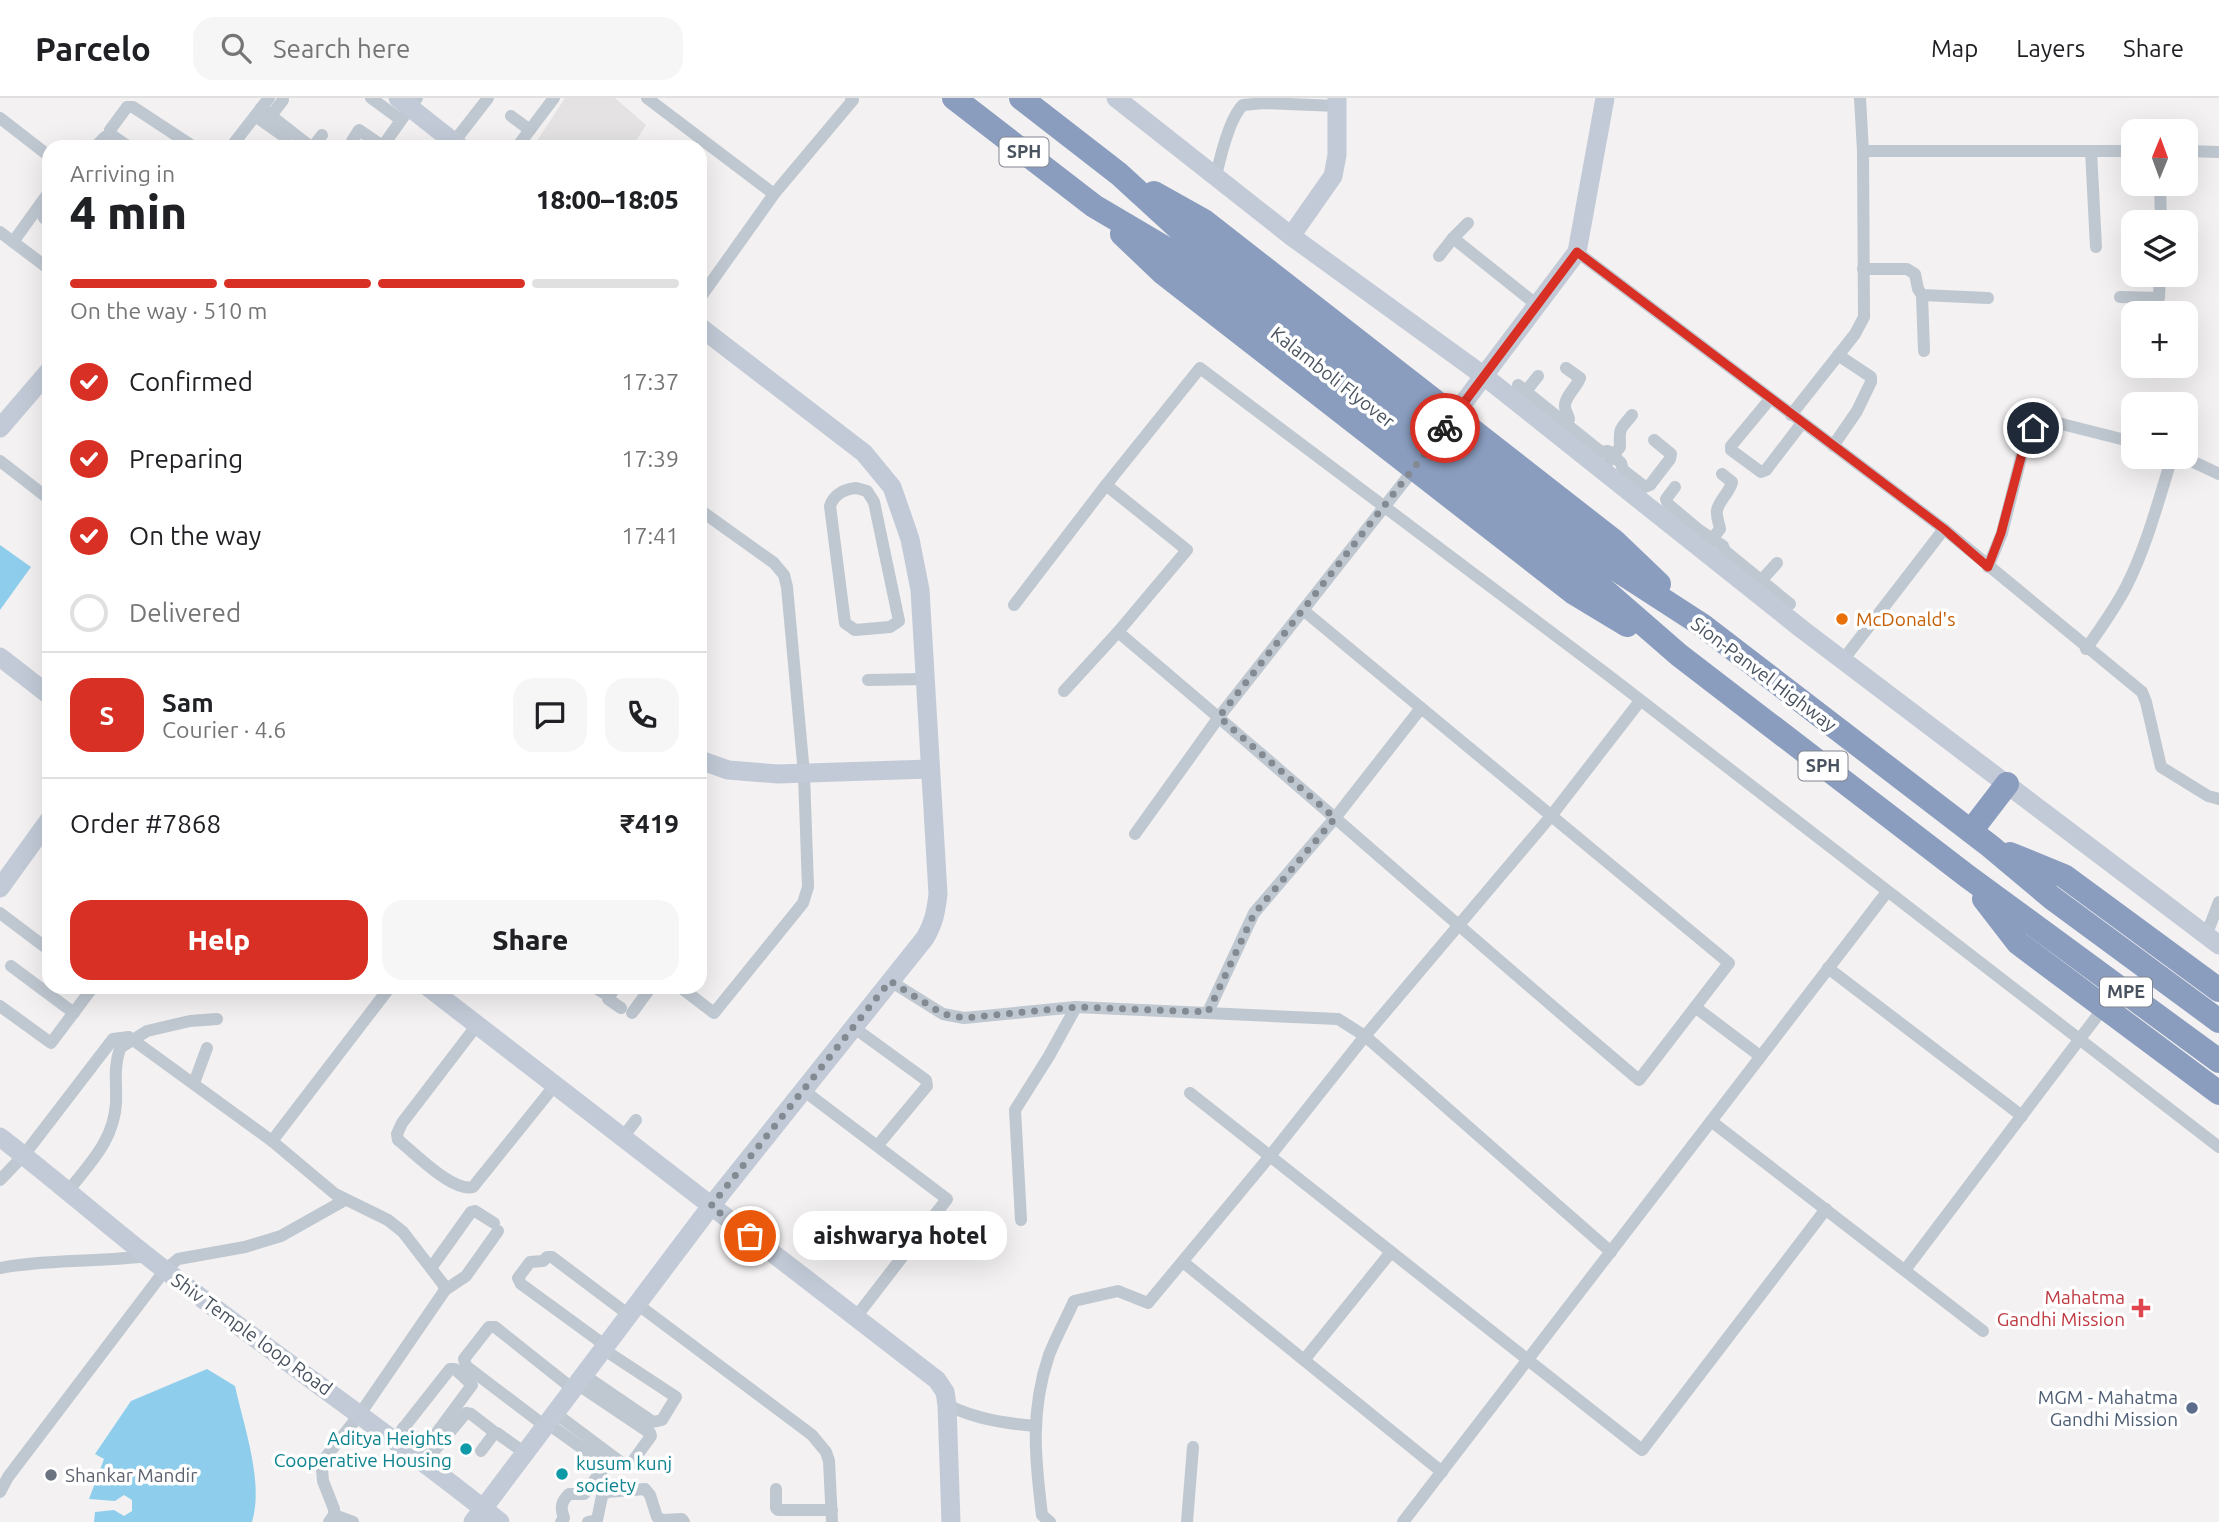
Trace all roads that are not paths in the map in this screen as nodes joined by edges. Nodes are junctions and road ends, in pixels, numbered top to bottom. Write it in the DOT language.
graph roads {
  1 [pos="371,98"];
  2 [pos="488,98"];
  3 [pos="554,98"];
  4 [pos="648,98"];
  5 [pos="850,98"];
  6 [pos="954,98"];
  7 [pos="1021,98"];
  8 [pos="1116,98"];
  9 [pos="1605,98"];
  10 [pos="1860,98"];
  11 [pos="284,100"];
  12 [pos="1337,102"];
  13 [pos="406,105"];
  14 [pos="264,106"];
  15 [pos="510,116"];
  16 [pos="0,118"];
  17 [pos="530,130"];
  18 [pos="322,135"];
  19 [pos="119,140"];
  20 [pos="178,140"];
  21 [pos="236,140"];
  22 [pos="286,140"];
  23 [pos="304,140"];
  24 [pos="318,140"];
  25 [pos="353,140"];
  26 [pos="371,140"];
  27 [pos="382,140"];
  28 [pos="448,140"];
  29 [pos="458,140"];
  30 [pos="522,140"];
  31 [pos="703,140"];
  32 [pos="707,143"];
  33 [pos="42,151"];
  34 [pos="2091,151"];
  35 [pos="2121,151"];
  36 [pos="2198,151"];
  37 [pos="1863,152"];
  38 [pos="2219,152"];
  39 [pos="1119,174"];
  40 [pos="1216,176"];
  41 [pos="774,194"];
  42 [pos="42,202"];
  43 [pos="1094,206"];
  44 [pos="1468,223"];
  45 [pos="0,232"];
  46 [pos="1292,236"];
  47 [pos="1453,238"];
  48 [pos="13,242"];
  49 [pos="1184,247"];
  50 [pos="2096,247"];
  51 [pos="1577,252"];
  52 [pos="1439,256"];
  53 [pos="42,265"];
  54 [pos="1863,268"];
  55 [pos="2159,287"];
  56 [pos="707,288"];
  57 [pos="1922,295"];
  58 [pos="1988,298"];
  59 [pos="2120,298"];
  60 [pos="1537,305"];
  61 [pos="707,332"];
  62 [pos="1924,351"];
  63 [pos="1838,355"];
  64 [pos="1566,368"];
  65 [pos="1484,376"];
  66 [pos="1538,376"];
  67 [pos="42,379"];
  68 [pos="1770,398"];
  69 [pos="1632,415"];
  70 [pos="1454,416"];
  71 [pos="1797,419"];
  72 [pos="0,428"];
  73 [pos="1561,428"];
  74 [pos="2121,439"];
  75 [pos="1654,440"];
  76 [pos="1833,446"];
  77 [pos="0,461"];
  78 [pos="1607,463"];
  79 [pos="2198,464"];
  80 [pos="1414,468"];
  81 [pos="2168,469"];
  82 [pos="1721,474"];
  83 [pos="2219,474"];
  84 [pos="1106,485"];
  85 [pos="892,487"];
  86 [pos="1675,487"];
  87 [pos="42,494"];
  88 [pos="874,502"];
  89 [pos="1384,507"];
  90 [pos="707,515"];
  91 [pos="1944,529"];
  92 [pos="1708,544"];
  93 [pos="1777,563"];
  94 [pos="1594,567"];
  95 [pos="1988,567"];
  96 [pos="1757,585"];
  97 [pos="1790,604"];
  98 [pos="1014,605"];
  99 [pos="1303,610"];
  100 [pos="922,625"];
  101 [pos="1702,625"];
  102 [pos="879,632"];
  103 [pos="1118,632"];
  104 [pos="2086,649"];
  105 [pos="1679,655"];
  106 [pos="0,657"];
  107 [pos="1843,660"];
  108 [pos="925,679"];
  109 [pos="869,680"];
  110 [pos="42,684"];
  111 [pos="1064,691"];
  112 [pos="1640,701"];
  113 [pos="1421,708"];
  114 [pos="1219,717"];
  115 [pos="707,762"];
  116 [pos="930,769"];
  117 [pos="804,774"];
  118 [pos="2007,784"];
  119 [pos="2219,799"];
  120 [pos="1551,816"];
  121 [pos="1335,818"];
  122 [pos="42,829"];
  123 [pos="1970,831"];
  124 [pos="1135,834"];
  125 [pos="1990,846"];
  126 [pos="3,876"];
  127 [pos="1967,876"];
  128 [pos="1887,892"];
  129 [pos="2219,902"];
  130 [pos="0,913"];
  131 [pos="1459,927"];
  132 [pos="2213,941"];
  133 [pos="42,945"];
  134 [pos="11,965"];
  135 [pos="1828,968"];
  136 [pos="890,981"];
  137 [pos="42,989"];
  138 [pos="2219,990"];
  139 [pos="49,994"];
  140 [pos="88,994"];
  141 [pos="385,994"];
  142 [pos="437,994"];
  143 [pos="610,994"];
  144 [pos="644,994"];
  145 [pos="689,994"];
  146 [pos="0,1006"];
  147 [pos="1076,1007"];
  148 [pos="1695,1007"];
  149 [pos="2104,1007"];
  150 [pos="1208,1012"];
  151 [pos="74,1013"];
  152 [pos="217,1019"];
  153 [pos="2219,1021"];
  154 [pos="477,1025"];
  155 [pos="853,1027"];
  156 [pos="1365,1036"];
  157 [pos="133,1039"];
  158 [pos="2080,1039"];
  159 [pos="207,1048"];
  160 [pos="1760,1056"];
  161 [pos="2219,1061"];
  162 [pos="194,1083"];
  163 [pos="555,1085"];
  164 [pos="803,1090"];
  165 [pos="1189,1093"];
  166 [pos="2219,1093"];
  167 [pos="2022,1116"];
  168 [pos="636,1120"];
  169 [pos="1711,1121"];
  170 [pos="0,1137"];
  171 [pos="623,1138"];
  172 [pos="272,1141"];
  173 [pos="878,1145"];
  174 [pos="2219,1147"];
  175 [pos="24,1155"];
  176 [pos="1270,1156"];
  177 [pos="0,1180"];
  178 [pos="69,1190"];
  179 [pos="345,1200"];
  180 [pos="711,1206"];
  181 [pos="1826,1209"];
  182 [pos="1021,1220"];
  183 [pos="1391,1252"];
  184 [pos="1611,1252"];
  185 [pos="148,1256"];
  186 [pos="1183,1262"];
  187 [pos="0,1268"];
  188 [pos="430,1268"];
  189 [pos="165,1270"];
  190 [pos="1905,1270"];
  191 [pos="445,1290"];
  192 [pos="633,1310"];
  193 [pos="856,1318"];
  194 [pos="1983,1331"];
  195 [pos="605,1348"];
  196 [pos="1304,1360"];
  197 [pos="1528,1360"];
  198 [pos="578,1383"];
  199 [pos="947,1405"];
  200 [pos="360,1414"];
  201 [pos="549,1421"];
  202 [pos="1034,1426"];
  203 [pos="498,1433"];
  204 [pos="398,1434"];
  205 [pos="1193,1447"];
  206 [pos="481,1451"];
  207 [pos="525,1453"];
  208 [pos="423,1456"];
  209 [pos="1442,1472"];
  210 [pos="4,1478"];
  211 [pos="776,1489"];
  212 [pos="0,1492"];
  213 [pos="478,1515"];
  214 [pos="832,1516"];
  215 [pos="331,1519"];
  216 [pos="353,1522"];
  217 [pos="500,1522"];
  218 [pos="561,1522"];
  219 [pos="588,1522"];
  220 [pos="684,1522"];
  221 [pos="951,1522"];
  222 [pos="1051,1522"];
  223 [pos="1187,1522"];
  224 [pos="1403,1522"];
  1 -- 13 [label="street"];
  2 -- 29 [label="street"];
  3 -- 17 [label="street"];
  4 -- 31 [label="street"];
  5 -- 41 [label="street"];
  6 -- 43 [label="highway, SPH"];
  7 -- 39 [label="highway, SPH"];
  8 -- 40 [label="street"];
  9 -- 51 [label="street"];
  10 -- 37 [label="street"];
  11 -- 14 [label="street"];
  12 -- 40 [label="street"];
  12 -- 46 [label="street"];
  13 -- 27 [label="street"];
  13 -- 28 [label="street"];
  14 -- 21 [label="street"];
  14 -- 22 [label="street"];
  14 -- 23 [label="street"];
  15 -- 17 [label="street"];
  16 -- 33 [label="street"];
  17 -- 30 [label="street"];
  18 -- 24 [label="street"];
  19 -- 20 [label="street"];
  25 -- 26 [label="street"];
  32 -- 41 [label="street"];
  34 -- 35 [label="street"];
  34 -- 37 [label="street"];
  34 -- 50 [label="street"];
  36 -- 38 [label="street"];
  37 -- 54 [label="street"];
  39 -- 49 [label="highway, SPH"];
  39 -- 70 [label="highway"];
  40 -- 46 [label="street"];
  41 -- 56 [label="street"];
  42 -- 48 [label="street"];
  43 -- 49 [label="highway, SPH"];
  43 -- 80 [label="highway"];
  44 -- 47 [label="street"];
  45 -- 48 [label="street"];
  46 -- 65 [label="street"];
  47 -- 52 [label="street"];
  47 -- 60 [label="street"];
  48 -- 53 [label="street"];
  49 -- 94 [label="highway, Kalamboli Flyover / SPH"];
  51 -- 60 [label="street"];
  51 -- 68 [label="street"];
  54 -- 57 [label="street"];
  54 -- 63 [label="street"];
  55 -- 59 [label="street"];
  57 -- 58 [label="street"];
  57 -- 62 [label="street"];
  60 -- 65 [label="street"];
  61 -- 85 [label="street"];
  63 -- 71 [label="street"];
  63 -- 76 [label="street"];
  64 -- 73 [label="street"];
  65 -- 70 [label="street"];
  65 -- 73 [label="street"];
  66 -- 73 [label="street"];
  67 -- 72 [label="street"];
  68 -- 71 [label="street"];
  68 -- 71 [label="street"];
  69 -- 78 [label="street"];
  70 -- 80 [label="street"];
  70 -- 101 [label="highway"];
  71 -- 76 [label="street"];
  73 -- 78 [label="street"];
  74 -- 95 [label="street"];
  75 -- 78 [label="street"];
  76 -- 91 [label="street"];
  77 -- 87 [label="street"];
  78 -- 92 [label="street"];
  79 -- 83 [label="street"];
  80 -- 89 [label="street"];
  80 -- 105 [label="highway"];
  81 -- 104 [label="street"];
  82 -- 92 [label="street"];
  84 -- 89 [label="street"];
  84 -- 98 [label="street"];
  84 -- 103 [label="street"];
  85 -- 88 [label="street"];
  85 -- 100 [label="street"];
  86 -- 92 [label="street"];
  88 -- 88 [label="street"];
  89 -- 99 [label="street"];
  89 -- 112 [label="street"];
  90 -- 117 [label="street"];
  91 -- 95 [label="street"];
  91 -- 107 [label="street"];
  92 -- 96 [label="street"];
  93 -- 96 [label="street"];
  94 -- 101 [label="highway, Sion-Panvel Highway / SPH"];
  94 -- 105 [label="highway, Sion-Panvel Highway / SPH"];
  95 -- 104 [label="street"];
  96 -- 97 [label="street"];
  96 -- 107 [label="street"];
  99 -- 113 [label="street"];
  99 -- 114 [label="street"];
  100 -- 102 [label="street"];
  100 -- 108 [label="street"];
  101 -- 123 [label="highway, Sion-Panvel Highway / SPH"];
  103 -- 111 [label="street"];
  103 -- 114 [label="street"];
  104 -- 119 [label="street"];
  105 -- 127 [label="highway, Sion-Panvel Highway / SPH"];
  106 -- 110 [label="street"];
  107 -- 118 [label="street"];
  108 -- 109 [label="street"];
  108 -- 116 [label="street"];
  112 -- 120 [label="street"];
  112 -- 128 [label="street"];
  113 -- 120 [label="street"];
  113 -- 121 [label="street"];
  114 -- 121 [label="street"];
  114 -- 124 [label="street"];
  115 -- 117 [label="street"];
  116 -- 117 [label="street"];
  116 -- 136 [label="street"];
  117 -- 145 [label="street"];
  118 -- 123 [label="highway"];
  118 -- 132 [label="street"];
  120 -- 131 [label="street"];
  120 -- 148 [label="street"];
  121 -- 131 [label="street"];
  121 -- 150 [label="street"];
  122 -- 126 [label="street"];
  123 -- 125 [label="highway, Sion-Panvel Highway / SPH"];
  125 -- 138 [label="highway, SPH"];
  125 -- 153 [label="highway, MPE"];
  127 -- 149 [label="highway, SPH"];
  127 -- 161 [label="highway, MPE"];
  128 -- 135 [label="street"];
  128 -- 158 [label="street"];
  129 -- 132 [label="street"];
  130 -- 133 [label="street"];
  131 -- 148 [label="street"];
  131 -- 156 [label="street"];
  134 -- 137 [label="street"];
  135 -- 160 [label="street"];
  135 -- 167 [label="street"];
  136 -- 147 [label="street"];
  136 -- 155 [label="street"];
  139 -- 151 [label="street"];
  140 -- 151 [label="street"];
  141 -- 172 [label="street"];
  142 -- 154 [label="street"];
  143 -- 144 [label="street"];
  146 -- 151 [label="street"];
  147 -- 150 [label="street"];
  147 -- 182 [label="street"];
  148 -- 160 [label="street"];
  149 -- 158 [label="street"];
  149 -- 166 [label="highway, SPH"];
  150 -- 156 [label="street"];
  152 -- 157 [label="street"];
  154 -- 163 [label="street"];
  154 -- 163 [label="street"];
  155 -- 164 [label="street"];
  155 -- 173 [label="street"];
  156 -- 176 [label="street"];
  156 -- 184 [label="street"];
  157 -- 162 [label="street"];
  157 -- 175 [label="street"];
  157 -- 178 [label="street"];
  158 -- 167 [label="street"];
  158 -- 174 [label="street"];
  159 -- 162 [label="street"];
  160 -- 169 [label="street"];
  162 -- 172 [label="street"];
  163 -- 171 [label="street"];
  164 -- 173 [label="street"];
  164 -- 180 [label="street"];
  165 -- 176 [label="street"];
  167 -- 190 [label="street"];
  168 -- 171 [label="street"];
  169 -- 181 [label="street"];
  169 -- 184 [label="street"];
  170 -- 175 [label="street"];
  171 -- 180 [label="street"];
  172 -- 179 [label="street"];
  173 -- 193 [label="street"];
  175 -- 177 [label="street"];
  175 -- 178 [label="street"];
  176 -- 183 [label="street"];
  176 -- 186 [label="street"];
  178 -- 185 [label="street"];
  179 -- 188 [label="street"];
  179 -- 189 [label="street"];
  180 -- 192 [label="street"];
  180 -- 193 [label="street"];
  181 -- 190 [label="street"];
  181 -- 197 [label="street"];
  183 -- 196 [label="street"];
  183 -- 197 [label="street"];
  184 -- 197 [label="street"];
  185 -- 187 [label="street"];
  185 -- 189 [label="street"];
  186 -- 196 [label="street"];
  186 -- 202 [label="street"];
  188 -- 191 [label="street"];
  188 -- 191 [label="street"];
  189 -- 200 [label="street, Shiv Temple loop Road"];
  189 -- 210 [label="street, Shiv Temple loop Road"];
  190 -- 194 [label="street"];
  191 -- 200 [label="street"];
  192 -- 195 [label="street"];
  192 -- 195 [label="street"];
  192 -- 214 [label="street"];
  193 -- 199 [label="street"];
  195 -- 198 [label="street"];
  195 -- 198 [label="street"];
  196 -- 209 [label="street"];
  197 -- 209 [label="street"];
  198 -- 201 [label="street"];
  198 -- 201 [label="street"];
  198 -- 201 [label="street"];
  199 -- 202 [label="street"];
  199 -- 221 [label="street"];
  200 -- 204 [label="street, Shiv Temple loop Road"];
  200 -- 215 [label="street"];
  201 -- 207 [label="street"];
  201 -- 218 [label="street"];
  202 -- 222 [label="street"];
  203 -- 207 [label="street"];
  204 -- 208 [label="street, Shiv Temple loop Road"];
  204 -- 208 [label="street"];
  205 -- 223 [label="street"];
  206 -- 208 [label="street"];
  207 -- 213 [label="street"];
  208 -- 213 [label="street, Shiv Temple loop Road"];
  209 -- 224 [label="street"];
  210 -- 212 [label="street, Shiv Temple loop Road"];
  211 -- 214 [label="street"];
  213 -- 217 [label="street, Shiv Temple loop Road"];
  215 -- 216 [label="street"];
  219 -- 220 [label="street"];
}
